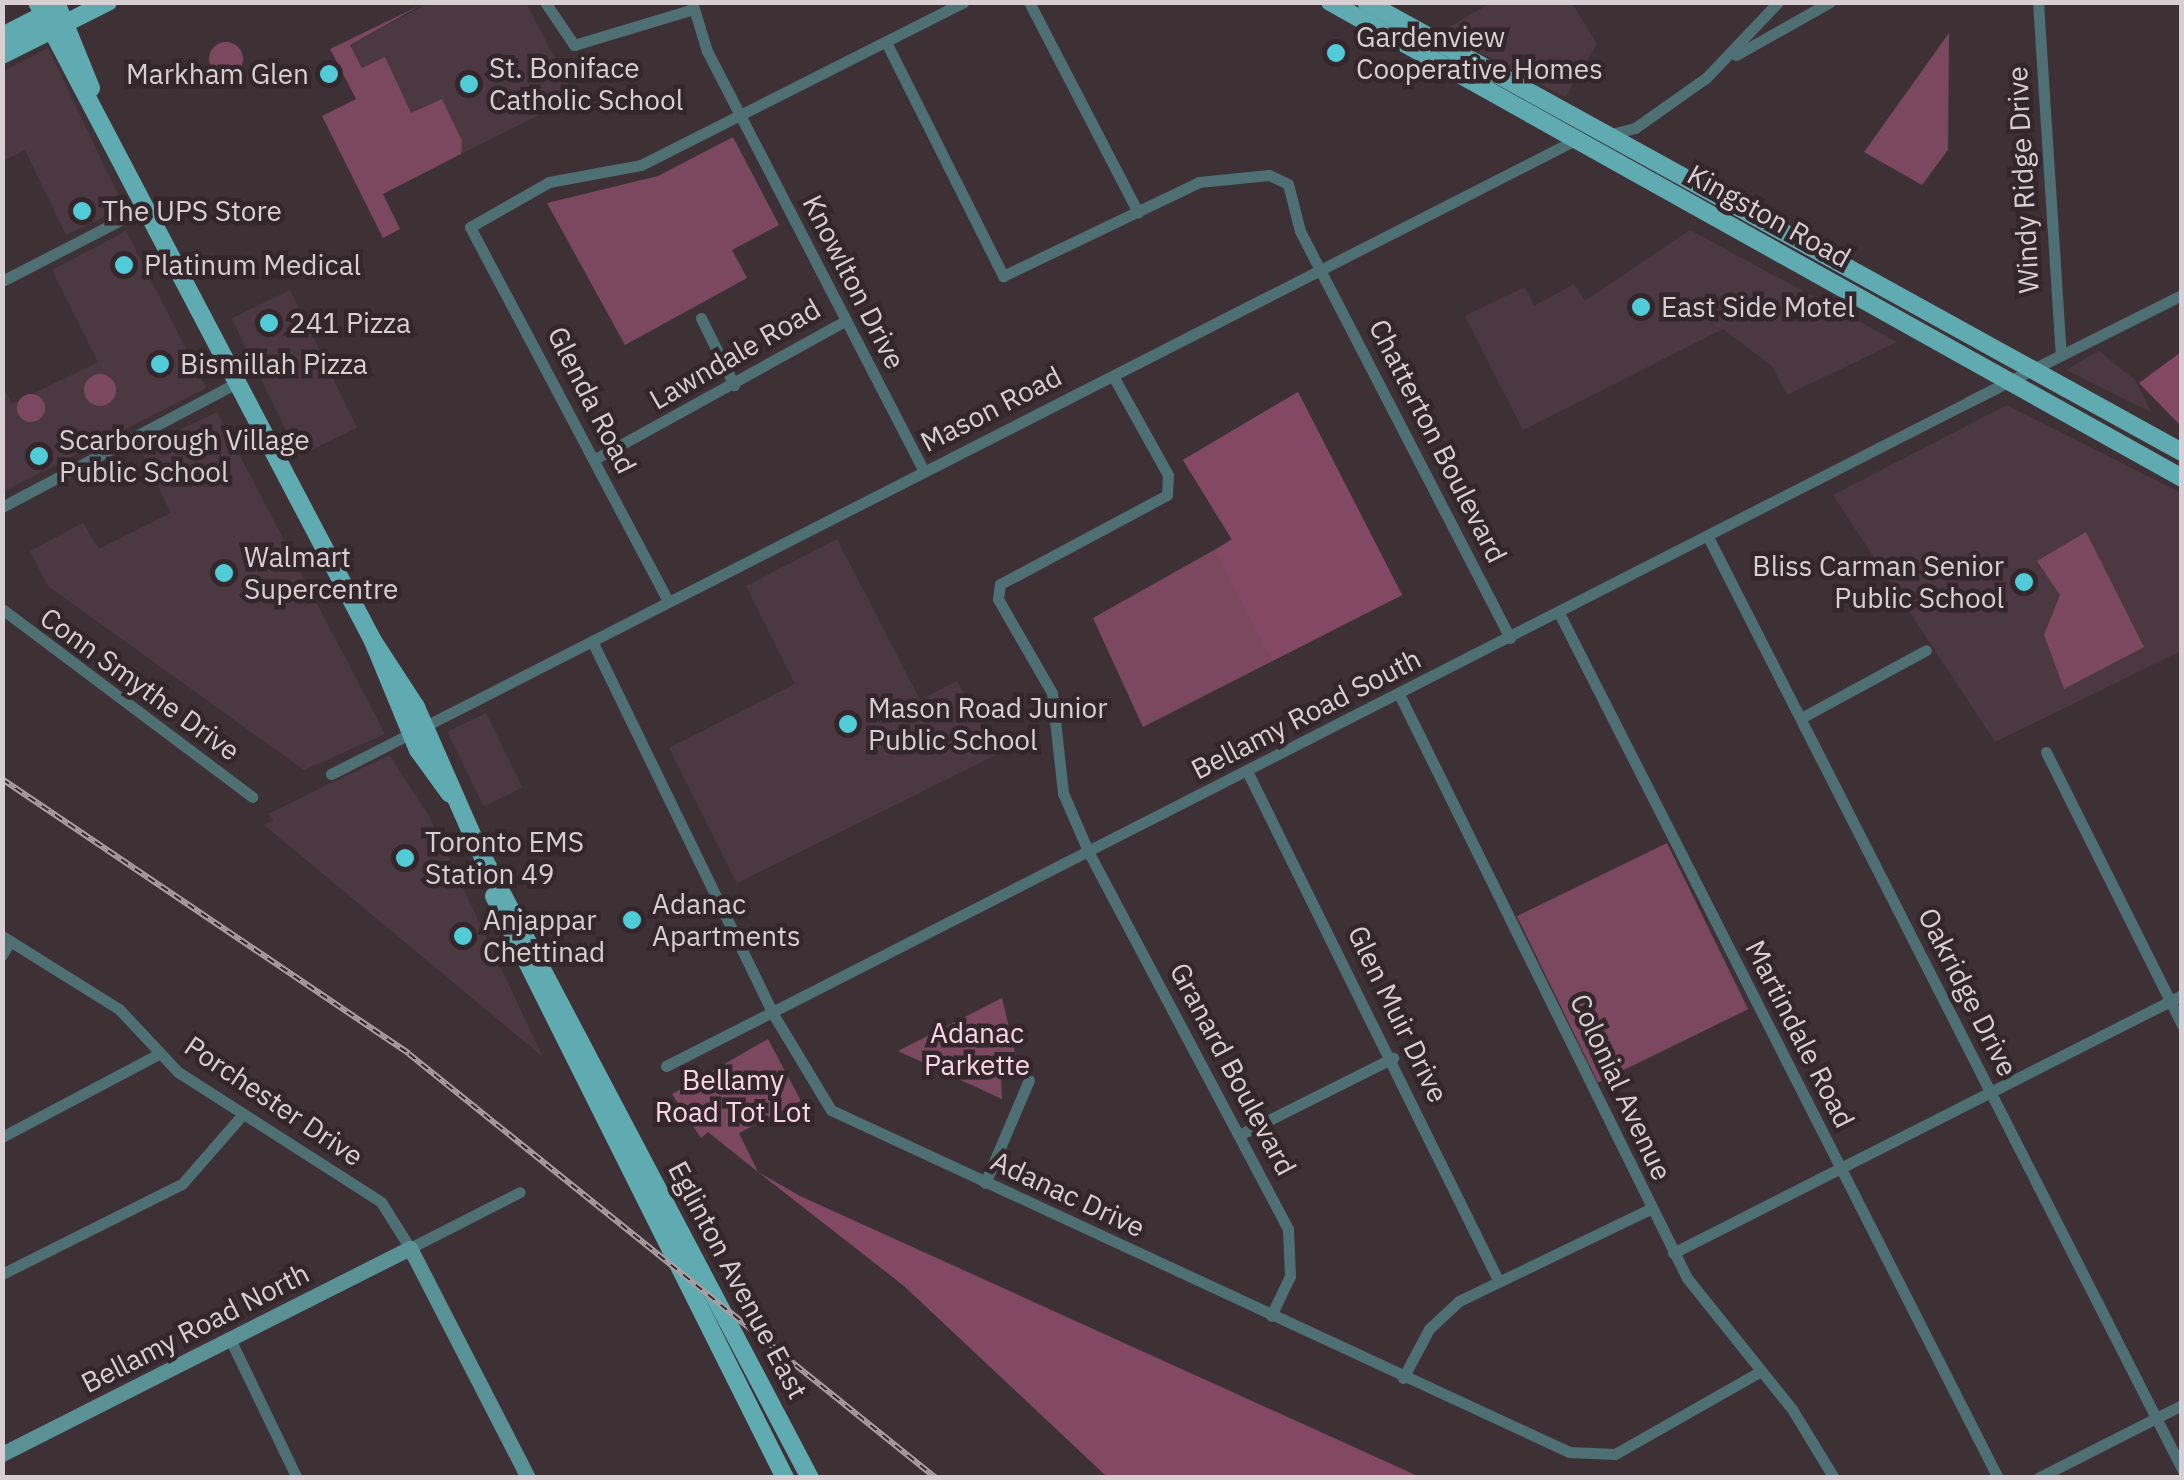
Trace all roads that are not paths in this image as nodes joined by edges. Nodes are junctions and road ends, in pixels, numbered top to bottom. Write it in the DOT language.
graph roads {
  1 [pos="108,2"];
  2 [pos="545,2"];
  3 [pos="963,2"];
  4 [pos="1029,2"];
  5 [pos="1330,2"];
  6 [pos="1366,2"];
  7 [pos="1778,2"];
  8 [pos="1830,2"];
  9 [pos="2038,2"];
  10 [pos="693,6"];
  11 [pos="54,12"];
  12 [pos="2,36"];
  13 [pos="886,42"];
  14 [pos="2,55"];
  15 [pos="1732,56"];
  16 [pos="739,116"];
  17 [pos="1602,136"];
  18 [pos="1573,138"];
  19 [pos="146,207"];
  20 [pos="1138,212"];
  21 [pos="1321,268"];
  22 [pos="2,280"];
  23 [pos="2182,295"];
  24 [pos="701,318"];
  25 [pos="846,320"];
  26 [pos="2061,355"];
  27 [pos="1113,376"];
  28 [pos="2021,376"];
  29 [pos="238,382"];
  30 [pos="734,385"];
  31 [pos="2182,452"];
  32 [pos="596,460"];
  33 [pos="924,471"];
  34 [pos="2182,478"];
  35 [pos="2,507"];
  36 [pos="1708,538"];
  37 [pos="668,601"];
  38 [pos="2,608"];
  39 [pos="1559,614"];
  40 [pos="1510,638"];
  41 [pos="592,641"];
  42 [pos="1926,650"];
  43 [pos="1400,694"];
  44 [pos="1802,718"];
  45 [pos="417,729"];
  46 [pos="2046,752"];
  47 [pos="1248,772"];
  48 [pos="330,774"];
  49 [pos="252,797"];
  50 [pos="476,844"];
  51 [pos="1088,853"];
  52 [pos="6,939"];
  53 [pos="2,954"];
  54 [pos="2176,998"];
  55 [pos="773,1014"];
  56 [pos="2182,1024"];
  57 [pos="159,1054"];
  58 [pos="1393,1058"];
  59 [pos="666,1066"];
  60 [pos="1029,1080"];
  61 [pos="1991,1093"];
  62 [pos="242,1114"];
  63 [pos="1243,1133"];
  64 [pos="2,1137"];
  65 [pos="1840,1169"];
  66 [pos="985,1183"];
  67 [pos="520,1192"];
  68 [pos="1650,1209"];
  69 [pos="410,1248"];
  70 [pos="1673,1253"];
  71 [pos="2,1274"];
  72 [pos="1498,1280"];
  73 [pos="1272,1316"];
  74 [pos="230,1339"];
  75 [pos="1761,1372"];
  76 [pos="1404,1378"];
  77 [pos="2182,1405"];
  78 [pos="2155,1418"];
  79 [pos="2,1454"];
  80 [pos="2182,1469"];
  81 [pos="297,1478"];
  82 [pos="528,1478"];
  83 [pos="785,1478"];
  84 [pos="810,1478"];
  85 [pos="1834,1478"];
  86 [pos="1998,1478"];
  87 [pos="2038,1478"];
  1 -- 11 [label="main road"];
  2 -- 10 [label="street"];
  3 -- 13 [label="street"];
  4 -- 20 [label="street"];
  5 -- 18 [label="main road, Kingston Road"];
  6 -- 17 [label="main road, Kingston Road"];
  7 -- 15 [label="street"];
  8 -- 15 [label="street"];
  9 -- 26 [label="street, Windy Ridge Drive"];
  10 -- 16 [label="street, Knowlton Drive"];
  11 -- 12 [label="main road"];
  11 -- 14 [label="main road"];
  11 -- 19 [label="main road, Eglinton Avenue East"];
  13 -- 16 [label="street"];
  13 -- 20 [label="street, Chatterton Boulevard"];
  15 -- 17 [label="street"];
  16 -- 25 [label="street, Knowlton Drive"];
  16 -- 32 [label="street, Glenda Road"];
  17 -- 18 [label="street, Mason Road"];
  17 -- 28 [label="main road, Kingston Road"];
  18 -- 21 [label="street, Mason Road"];
  18 -- 28 [label="main road, Kingston Road"];
  19 -- 22 [label="street"];
  19 -- 29 [label="main road, Eglinton Avenue East"];
  20 -- 21 [label="street, Chatterton Boulevard"];
  21 -- 27 [label="street, Mason Road"];
  21 -- 40 [label="street, Chatterton Boulevard"];
  23 -- 26 [label="street, Bellamy Road South"];
  24 -- 30 [label="street"];
  25 -- 30 [label="street, Lawndale Road"];
  25 -- 33 [label="street, Knowlton Drive"];
  26 -- 28 [label="street, Bellamy Road South"];
  27 -- 33 [label="street, Mason Road"];
  27 -- 51 [label="street, Granard Boulevard"];
  28 -- 31 [label="main road, Kingston Road"];
  28 -- 34 [label="main road, Kingston Road"];
  28 -- 36 [label="street, Bellamy Road South"];
  29 -- 35 [label="street"];
  29 -- 45 [label="main road, Eglinton Avenue East"];
  30 -- 32 [label="street, Lawndale Road"];
  32 -- 37 [label="street, Glenda Road"];
  33 -- 37 [label="street, Mason Road"];
  36 -- 39 [label="street, Bellamy Road South"];
  36 -- 44 [label="street, Oakridge Drive"];
  37 -- 41 [label="street, Mason Road"];
  38 -- 49 [label="street, Conn Smythe Drive"];
  39 -- 40 [label="street, Bellamy Road South"];
  39 -- 65 [label="street, Martindale Road"];
  40 -- 43 [label="street, Bellamy Road South"];
  41 -- 45 [label="street, Mason Road"];
  41 -- 55 [label="street, Adanac Drive"];
  42 -- 44 [label="street"];
  43 -- 47 [label="street, Bellamy Road South"];
  43 -- 68 [label="street, Colonial Avenue"];
  44 -- 61 [label="street, Oakridge Drive"];
  45 -- 48 [label="street"];
  45 -- 50 [label="main road, Eglinton Avenue East"];
  46 -- 54 [label="street"];
  47 -- 51 [label="street, Bellamy Road South"];
  47 -- 58 [label="street, Glen Muir Drive"];
  50 -- 83 [label="main road, Eglinton Avenue East"];
  50 -- 84 [label="main road, Eglinton Avenue East"];
  51 -- 55 [label="street, Bellamy Road South"];
  51 -- 63 [label="street, Granard Boulevard"];
  52 -- 53 [label="street"];
  52 -- 57 [label="street, Porchester Drive"];
  54 -- 56 [label="street"];
  54 -- 61 [label="street"];
  55 -- 59 [label="street, Bellamy Road South"];
  55 -- 66 [label="street, Adanac Drive"];
  57 -- 62 [label="street, Porchester Drive"];
  57 -- 64 [label="street"];
  58 -- 63 [label="street"];
  58 -- 72 [label="street, Glen Muir Drive"];
  60 -- 66 [label="street"];
  61 -- 65 [label="street"];
  61 -- 78 [label="street, Oakridge Drive"];
  62 -- 69 [label="street, Porchester Drive"];
  62 -- 71 [label="street"];
  63 -- 73 [label="street, Granard Boulevard"];
  65 -- 70 [label="street"];
  65 -- 86 [label="street, Martindale Road"];
  66 -- 73 [label="street, Adanac Drive"];
  67 -- 69 [label="street, Bellamy Road North"];
  68 -- 70 [label="street, Colonial Avenue"];
  68 -- 72 [label="street"];
  69 -- 74 [label="street, Bellamy Road North"];
  69 -- 82 [label="street"];
  70 -- 75 [label="street, Colonial Avenue"];
  72 -- 76 [label="street"];
  73 -- 76 [label="street, Adanac Drive"];
  74 -- 79 [label="street, Bellamy Road North"];
  74 -- 81 [label="street"];
  75 -- 76 [label="street, Adanac Drive"];
  75 -- 85 [label="street, Colonial Avenue"];
  77 -- 78 [label="street"];
  78 -- 80 [label="street, Oakridge Drive"];
  78 -- 87 [label="street"];
}
